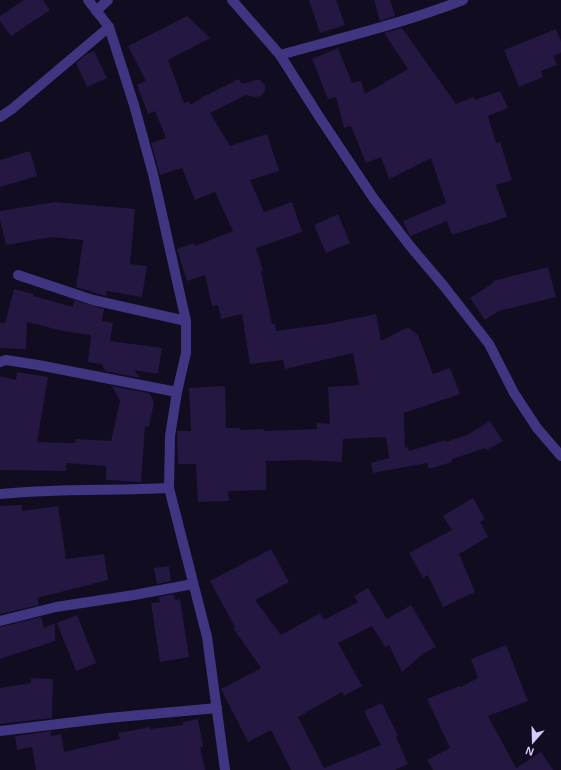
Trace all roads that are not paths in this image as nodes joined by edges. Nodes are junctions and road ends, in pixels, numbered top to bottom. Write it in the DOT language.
graph roads {
  1 [pos="88,0"];
  2 [pos="108,0"];
  3 [pos="232,0"];
  4 [pos="463,0"];
  5 [pos="96,11"];
  6 [pos="109,27"];
  7 [pos="280,54"];
  8 [pos="0,117"];
  9 [pos="18,275"];
  10 [pos="186,320"];
  11 [pos="0,362"];
  12 [pos="177,392"];
  13 [pos="561,456"];
  14 [pos="169,488"];
  15 [pos="0,494"];
  16 [pos="193,584"];
  17 [pos="0,621"];
  18 [pos="217,708"];
  19 [pos="0,731"];
  20 [pos="225,770"];
  1 -- 5 [label="street"];
  2 -- 5 [label="street"];
  3 -- 7 [label="street"];
  4 -- 7 [label="street"];
  5 -- 6 [label="street"];
  6 -- 8 [label="street"];
  6 -- 10 [label="street"];
  7 -- 13 [label="street"];
  9 -- 10 [label="street"];
  10 -- 12 [label="street"];
  11 -- 12 [label="street"];
  12 -- 14 [label="street"];
  14 -- 15 [label="street"];
  14 -- 16 [label="street"];
  16 -- 17 [label="street"];
  16 -- 18 [label="street"];
  18 -- 19 [label="street"];
  18 -- 20 [label="street"];
}
